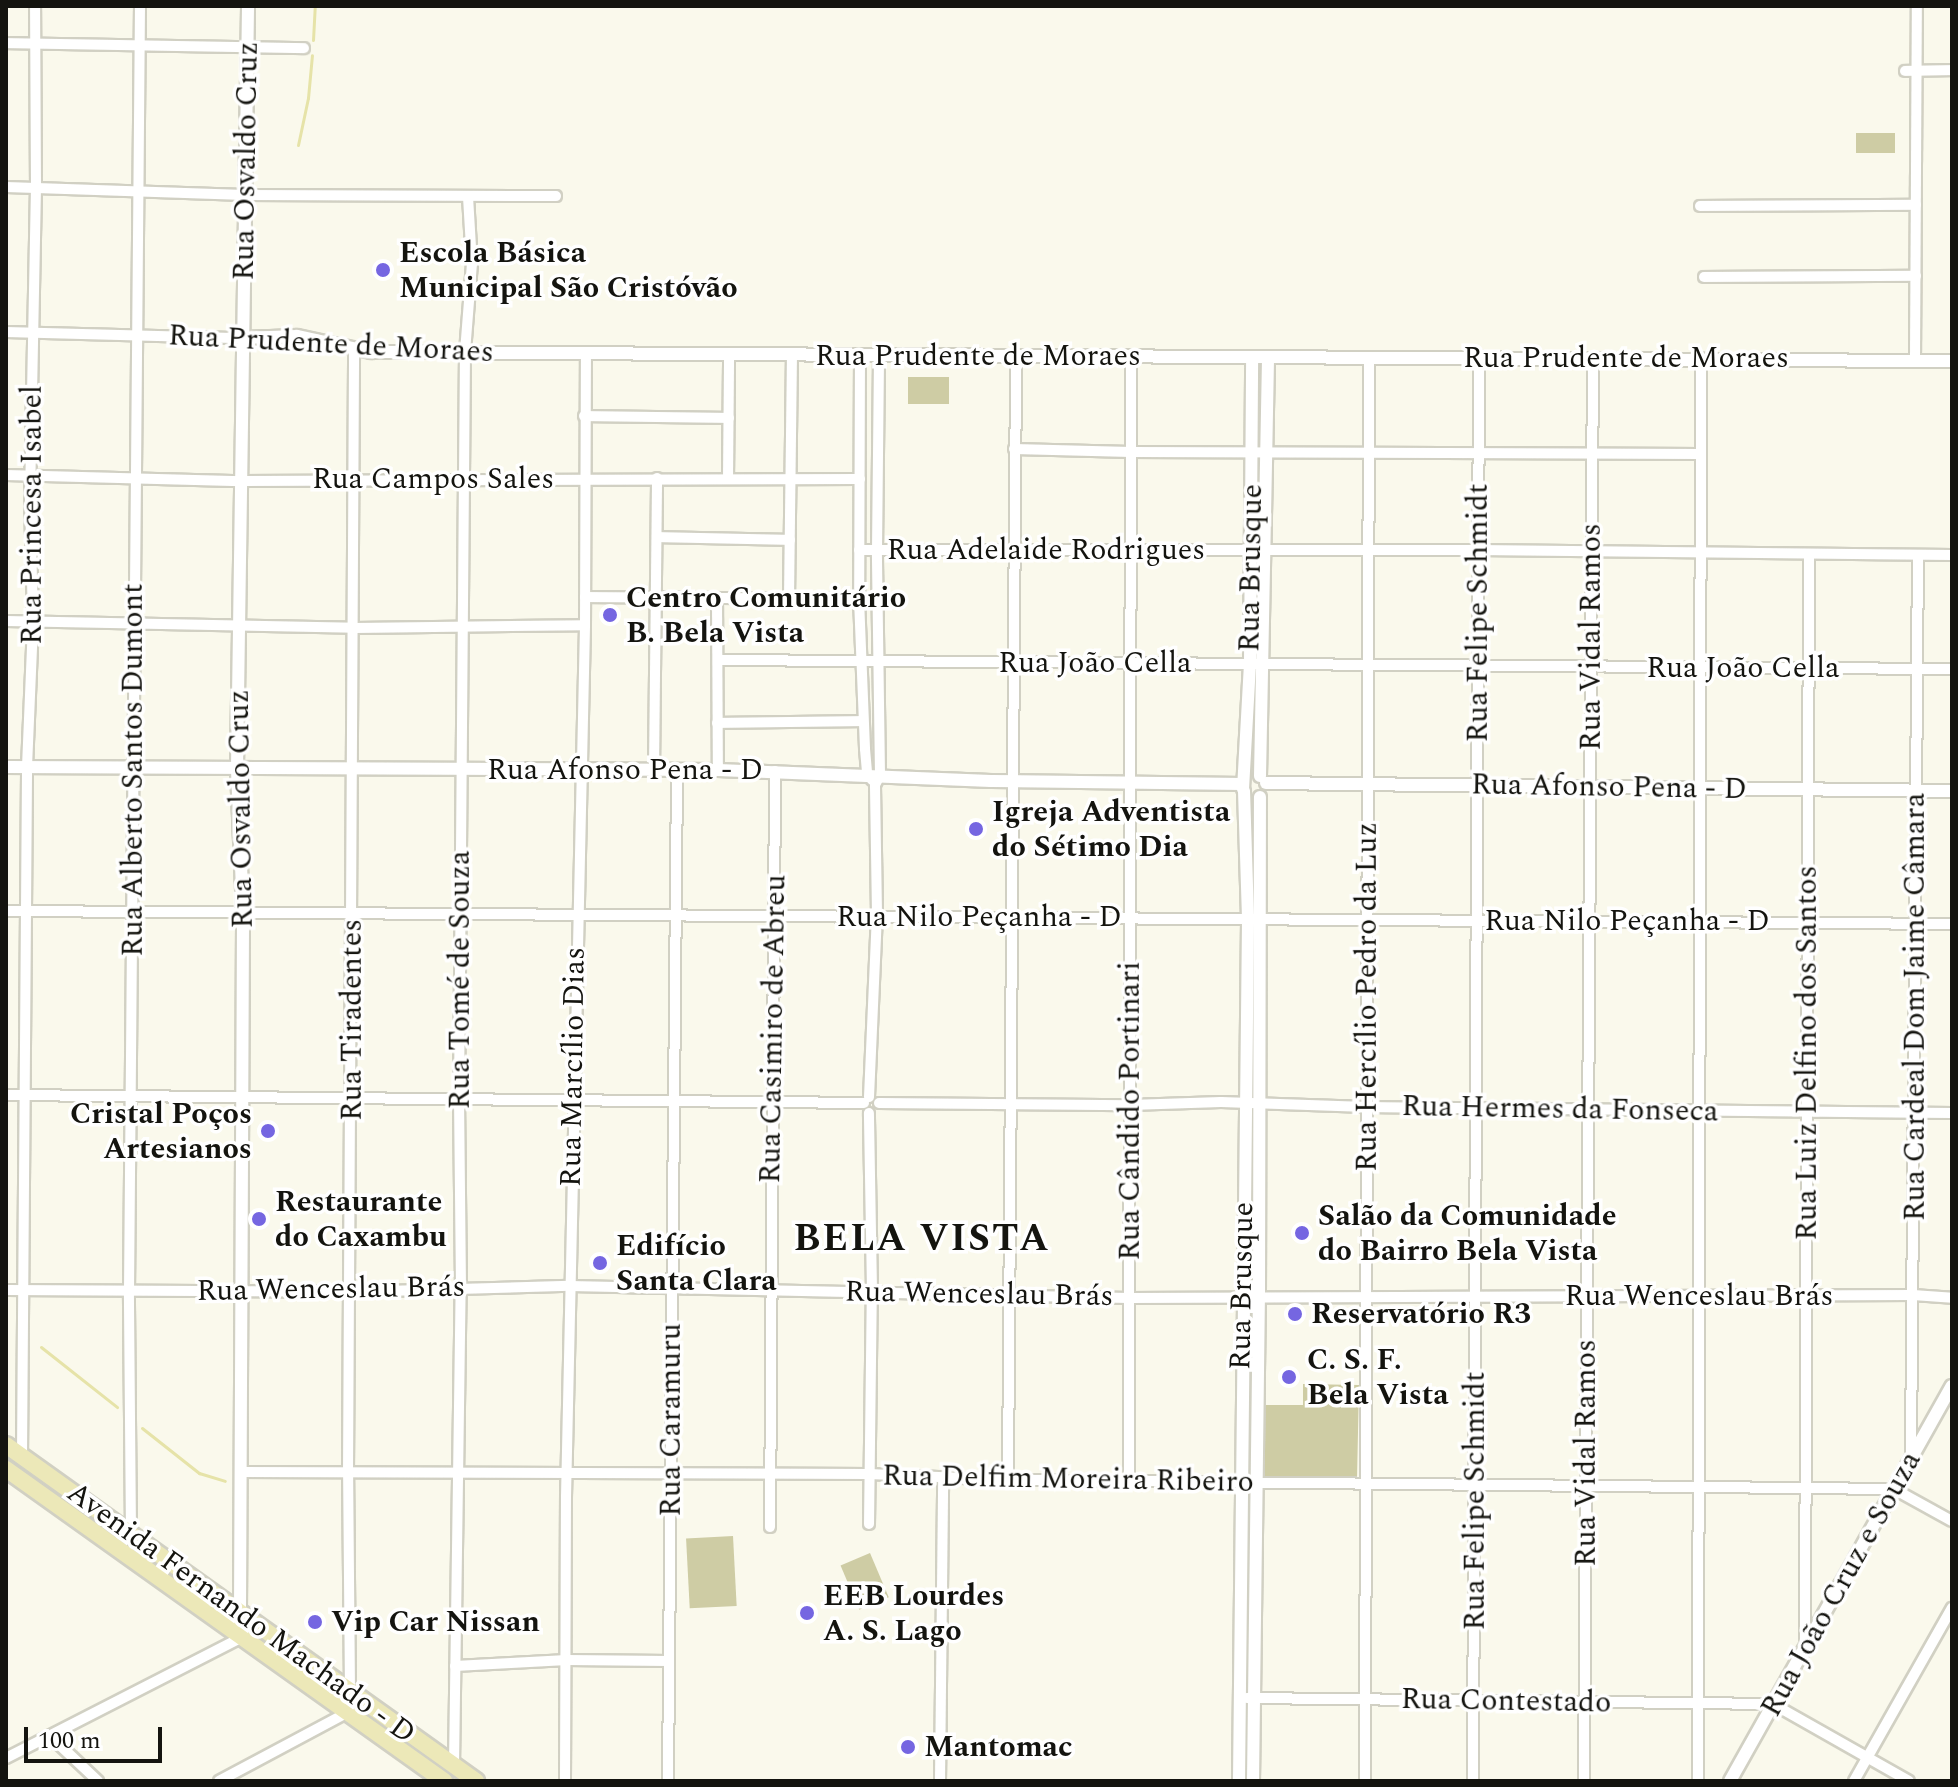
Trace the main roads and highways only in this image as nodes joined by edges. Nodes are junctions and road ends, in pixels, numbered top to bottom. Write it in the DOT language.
graph roads {
  1 [pos="6,1445"];
  2 [pos="6,1469"];
  3 [pos="444,1781"];
  4 [pos="476,1781"];
  1 -- 4 [label="main road, Avenida Fernando Machado - D"];
  2 -- 3 [label="main road, Avenida Fernando Machado - D"];
}
